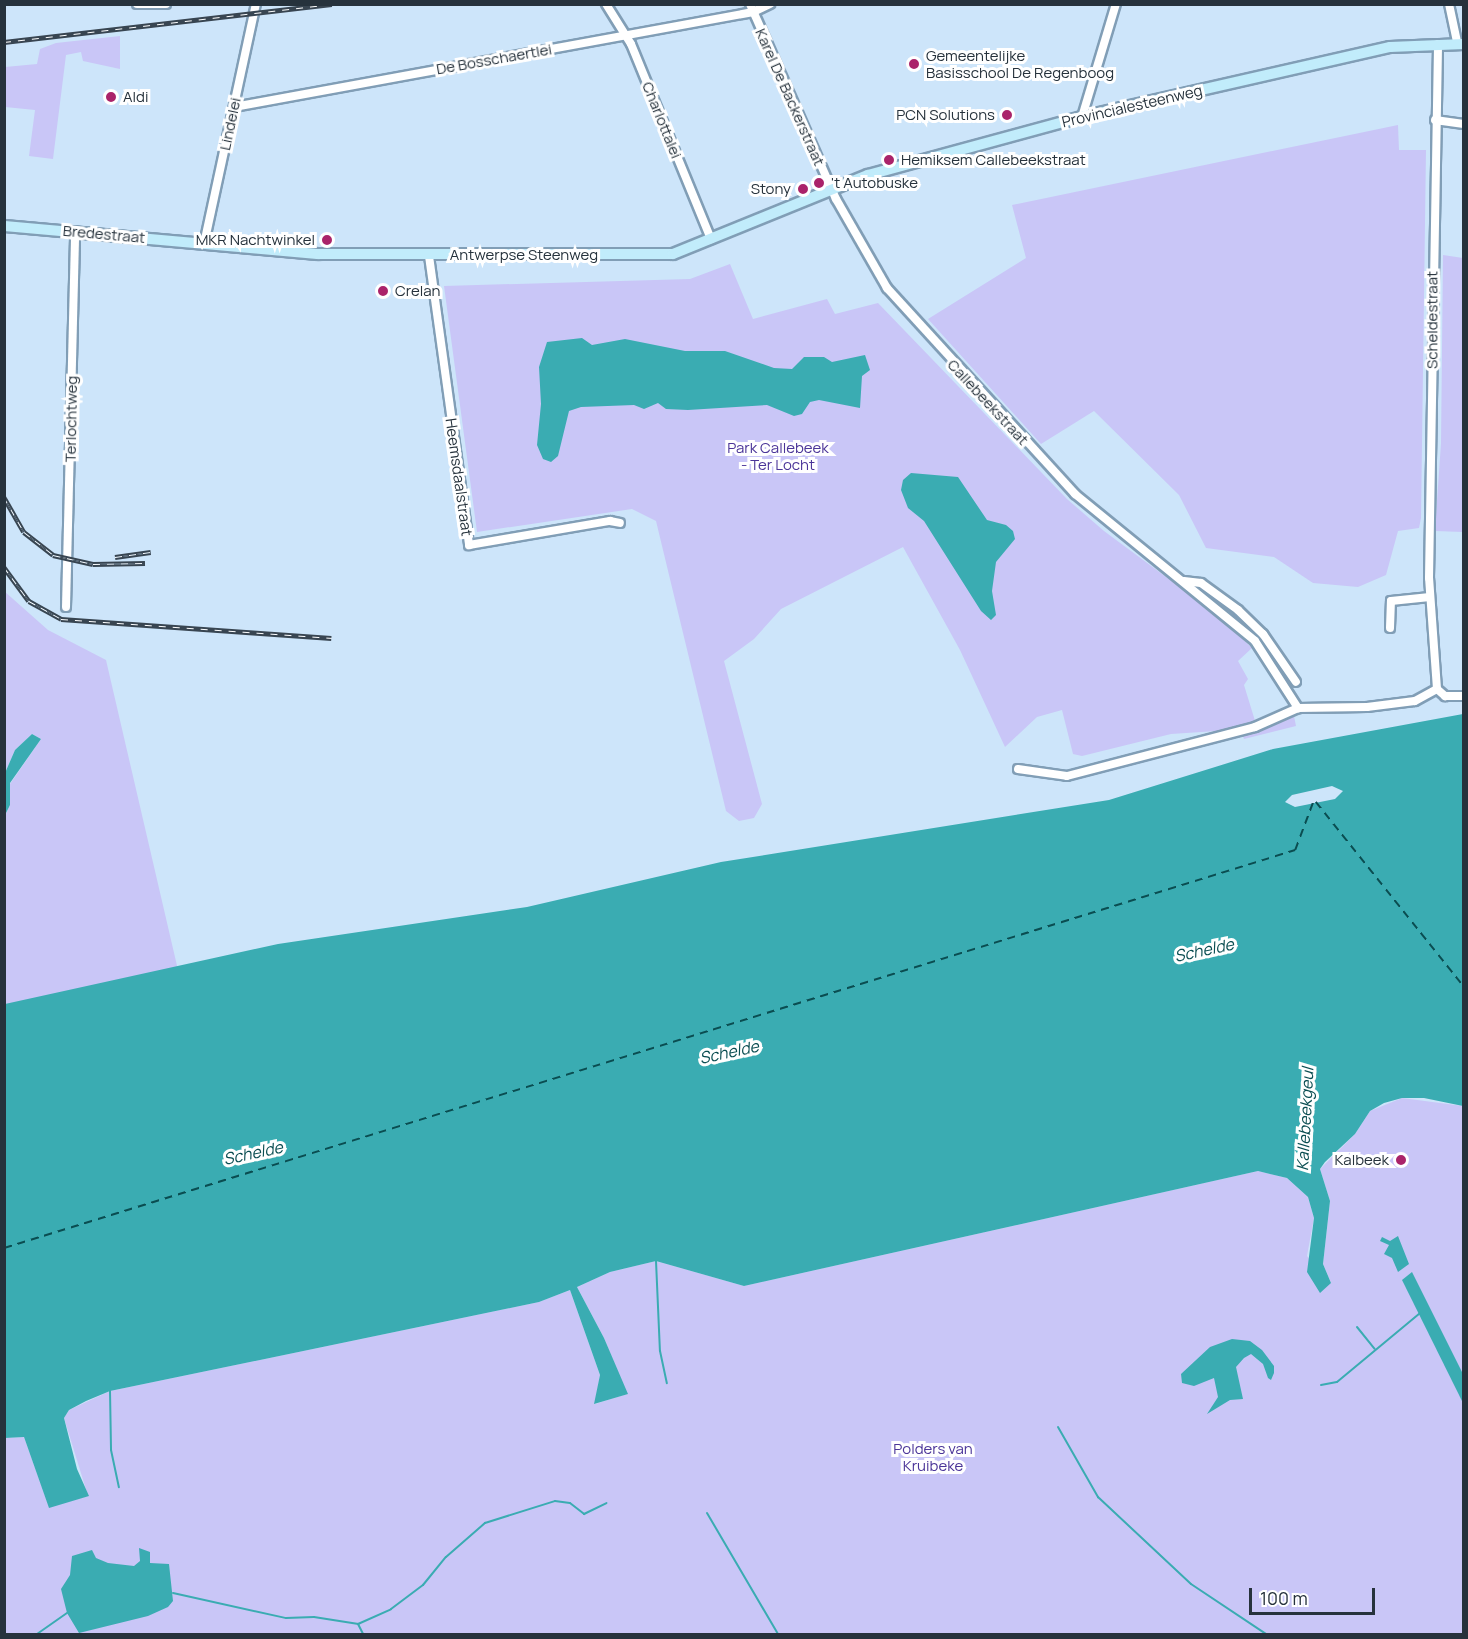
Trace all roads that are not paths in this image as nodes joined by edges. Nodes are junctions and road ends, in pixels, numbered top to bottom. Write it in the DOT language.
graph roads {
  1 [pos="137,4"];
  2 [pos="166,4"];
  3 [pos="256,4"];
  4 [pos="606,4"];
  5 [pos="770,4"];
  6 [pos="1116,4"];
  7 [pos="1449,4"];
  8 [pos="752,8"];
  9 [pos="627,35"];
  10 [pos="1438,44"];
  11 [pos="1460,44"];
  12 [pos="234,107"];
  13 [pos="1082,117"];
  14 [pos="1435,120"];
  15 [pos="1464,124"];
  16 [pos="831,189"];
  17 [pos="4,226"];
  18 [pos="75,231"];
  19 [pos="711,239"];
  20 [pos="204,244"];
  21 [pos="429,256"];
  22 [pos="620,523"];
  23 [pos="1183,581"];
  24 [pos="1430,597"];
  25 [pos="66,607"];
  26 [pos="1390,628"];
  27 [pos="1296,682"];
  28 [pos="1437,689"];
  29 [pos="1464,696"];
  30 [pos="1298,708"];
  31 [pos="1018,769"];
  1 -- 2 [label="street"];
  3 -- 12 [label="street, Lindelei"];
  4 -- 9 [label="street, Charlottalei"];
  5 -- 8 [label="street, De Bosschaertlei"];
  6 -- 13 [label="street"];
  7 -- 11 [label="street"];
  8 -- 9 [label="street, De Bosschaertlei"];
  8 -- 16 [label="street, Karel De Backerstraat"];
  9 -- 12 [label="street, De Bosschaertlei"];
  9 -- 19 [label="street, Charlottalei"];
  10 -- 11 [label="main road, Provincialesteenweg"];
  10 -- 13 [label="main road, Provincialesteenweg"];
  10 -- 14 [label="street, Scheldestraat"];
  12 -- 20 [label="street, Lindelei"];
  13 -- 16 [label="main road, Provincialesteenweg"];
  14 -- 15 [label="street"];
  14 -- 24 [label="street, Scheldestraat"];
  16 -- 19 [label="main road, Antwerpse Steenweg"];
  16 -- 23 [label="street, Callebeekstraat"];
  17 -- 18 [label="main road, Bredestraat"];
  18 -- 20 [label="main road, Bredestraat"];
  18 -- 25 [label="street, Terlochtweg"];
  19 -- 21 [label="main road, Antwerpse Steenweg"];
  20 -- 21 [label="main road, Antwerpse Steenweg"];
  21 -- 22 [label="street, Heemsdaalstraat"];
  23 -- 27 [label="street, Callebeekstraat"];
  23 -- 30 [label="street, Callebeekstraat"];
  24 -- 26 [label="street"];
  24 -- 28 [label="street, Scheldestraat"];
  28 -- 29 [label="street"];
  28 -- 30 [label="street"];
  30 -- 31 [label="street"];
}
